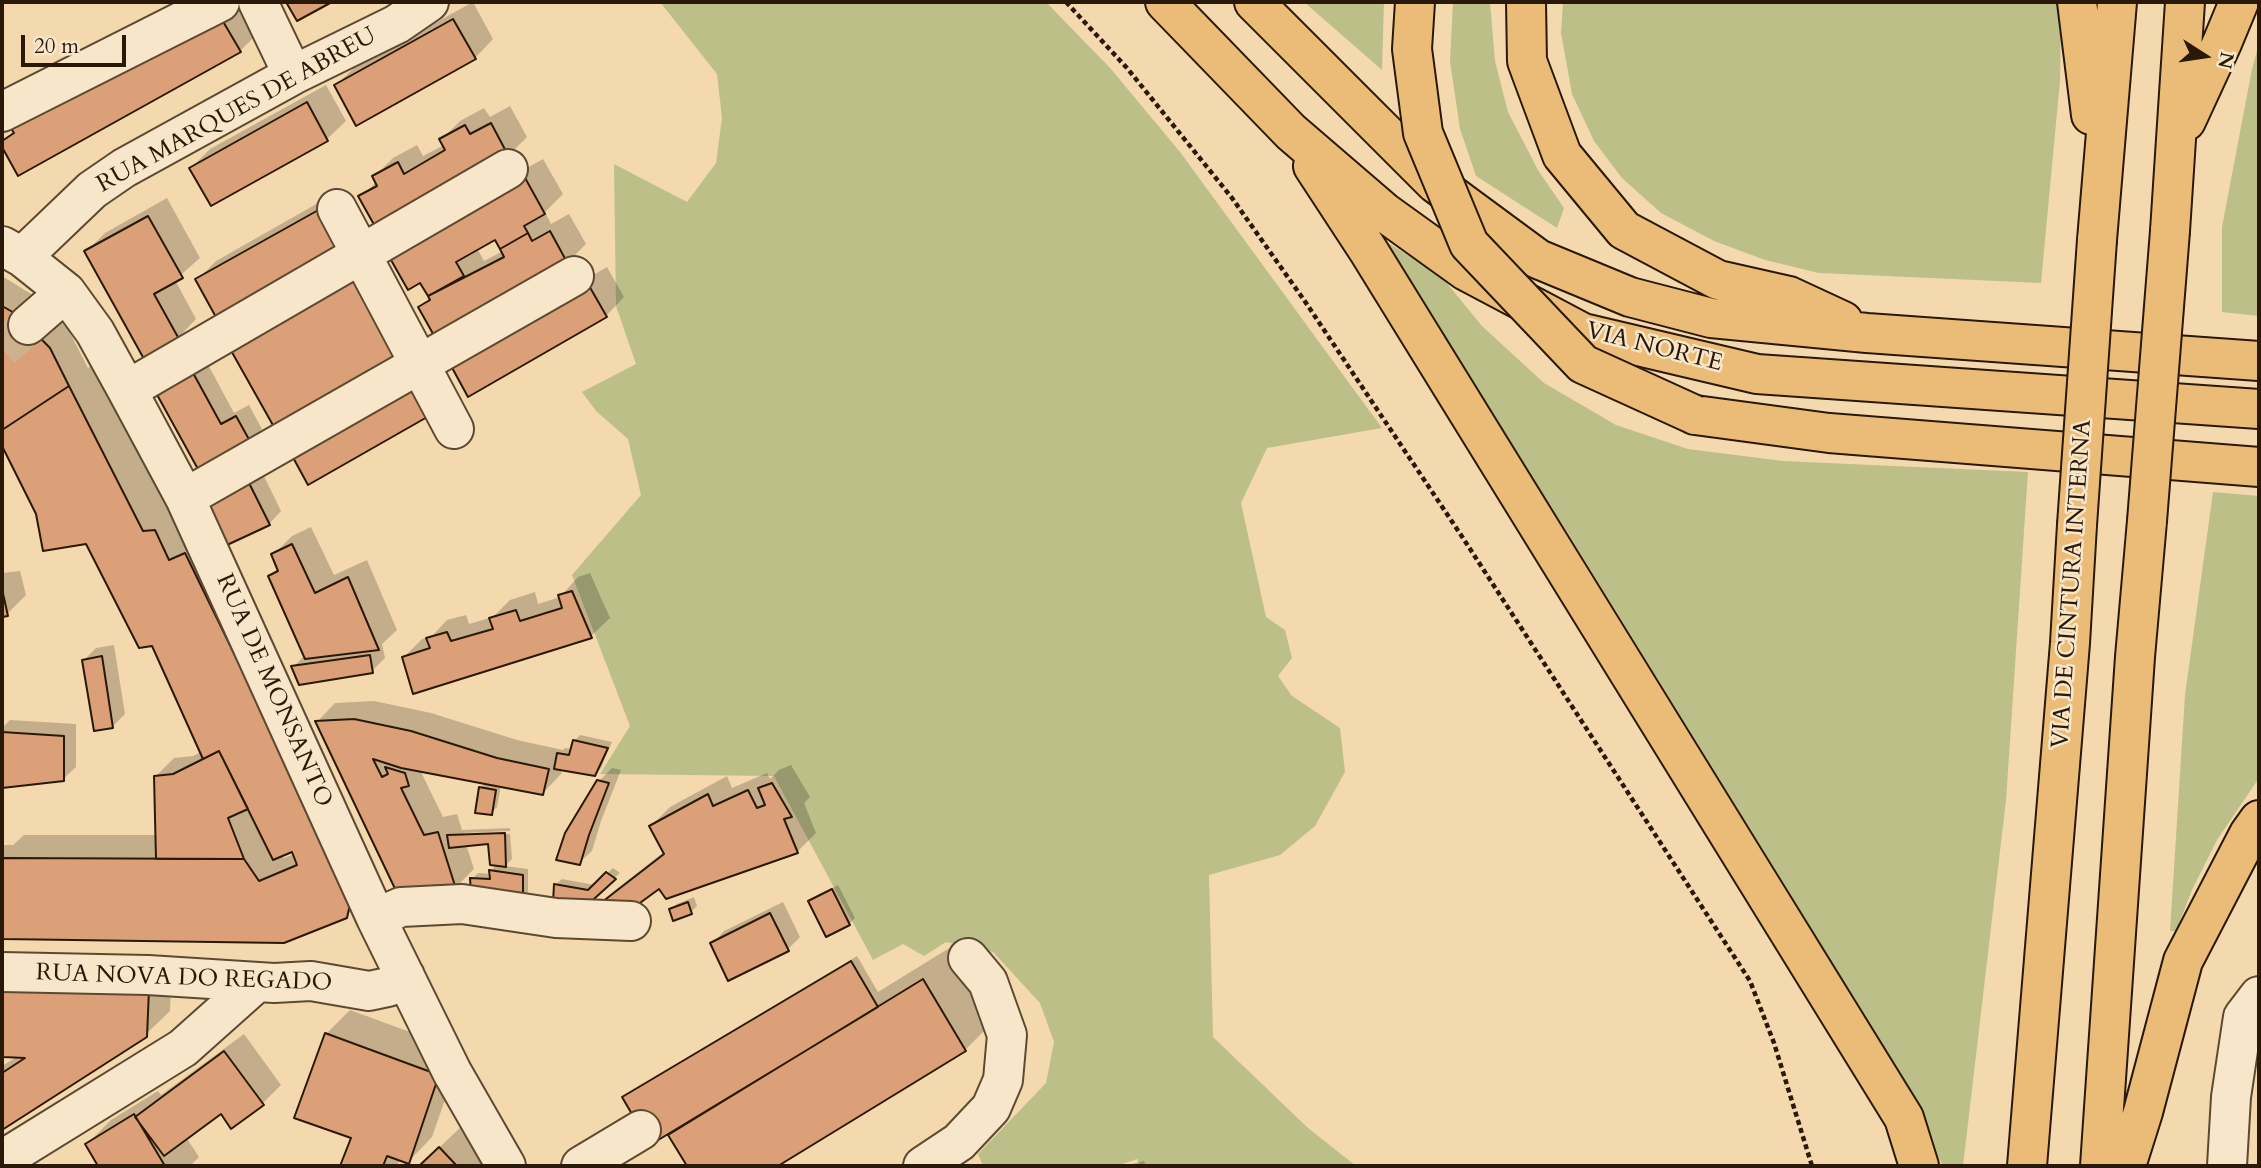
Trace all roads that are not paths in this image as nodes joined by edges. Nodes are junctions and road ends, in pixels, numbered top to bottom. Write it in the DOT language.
graph roads {
  1 [pos="220,2"];
  2 [pos="258,2"];
  3 [pos="429,2"];
  4 [pos="1166,2"];
  5 [pos="1254,2"];
  6 [pos="1415,2"];
  7 [pos="1526,2"];
  8 [pos="2077,2"];
  9 [pos="2118,2"];
  10 [pos="2185,2"];
  11 [pos="2239,2"];
  12 [pos="293,75"];
  13 [pos="2,112"];
  14 [pos="1291,132"];
  15 [pos="2176,142"];
  16 [pos="508,169"];
  17 [pos="2101,194"];
  18 [pos="337,209"];
  19 [pos="12,251"];
  20 [pos="361,254"];
  21 [pos="574,276"];
  22 [pos="66,292"];
  23 [pos="28,325"];
  24 [pos="1867,333"];
  25 [pos="2259,361"];
  26 [pos="419,364"];
  27 [pos="127,390"];
  28 [pos="2259,409"];
  29 [pos="454,429"];
  30 [pos="2259,467"];
  31 [pos="185,498"];
  32 [pos="2259,820"];
  33 [pos="376,918"];
  34 [pos="631,921"];
  35 [pos="968,958"];
  36 [pos="2,972"];
  37 [pos="405,976"];
  38 [pos="257,982"];
  39 [pos="2259,996"];
  40 [pos="641,1130"];
  41 [pos="2,1160"];
  42 [pos="506,1166"];
  43 [pos="581,1166"];
  44 [pos="923,1166"];
  45 [pos="1919,1166"];
  46 [pos="2027,1166"];
  47 [pos="2100,1166"];
  48 [pos="2126,1166"];
  49 [pos="2227,1166"];
  1 -- 13 [label="street"];
  2 -- 12 [label="street"];
  3 -- 12 [label="street, RUA MARQUES DE ABREU"];
  4 -- 14 [label="highway, VIA NORTE"];
  5 -- 24 [label="highway, VIA NORTE"];
  6 -- 30 [label="highway, bridge"];
  7 -- 24 [label="highway"];
  8 -- 17 [label="highway"];
  9 -- 17 [label="highway, VIA DE CINTURA INTERNA"];
  10 -- 15 [label="highway"];
  11 -- 15 [label="highway"];
  12 -- 19 [label="street, RUA MARQUES DE ABREU"];
  14 -- 28 [label="highway, VIA NORTE"];
  14 -- 45 [label="highway"];
  15 -- 47 [label="highway, bridge"];
  16 -- 20 [label="street"];
  17 -- 46 [label="highway, VIA DE CINTURA INTERNA, bridge"];
  18 -- 20 [label="street"];
  19 -- 22 [label="street, RUA DE MONSANTO"];
  20 -- 26 [label="street"];
  20 -- 27 [label="street"];
  21 -- 26 [label="street"];
  22 -- 23 [label="street"];
  22 -- 27 [label="street, RUA DE MONSANTO"];
  24 -- 25 [label="highway, VIA NORTE"];
  26 -- 29 [label="street"];
  26 -- 31 [label="street"];
  27 -- 31 [label="street, RUA DE MONSANTO"];
  31 -- 33 [label="street, RUA DE MONSANTO"];
  32 -- 48 [label="highway"];
  33 -- 34 [label="street"];
  33 -- 37 [label="street, RUA DE MONSANTO"];
  35 -- 44 [label="street"];
  36 -- 38 [label="street, RUA NOVA DO REGADO"];
  37 -- 38 [label="street, RUA NOVA DO REGADO"];
  37 -- 42 [label="street, RUA DE MONSANTO"];
  38 -- 41 [label="street"];
  39 -- 49 [label="street"];
  40 -- 43 [label="street"];
}
